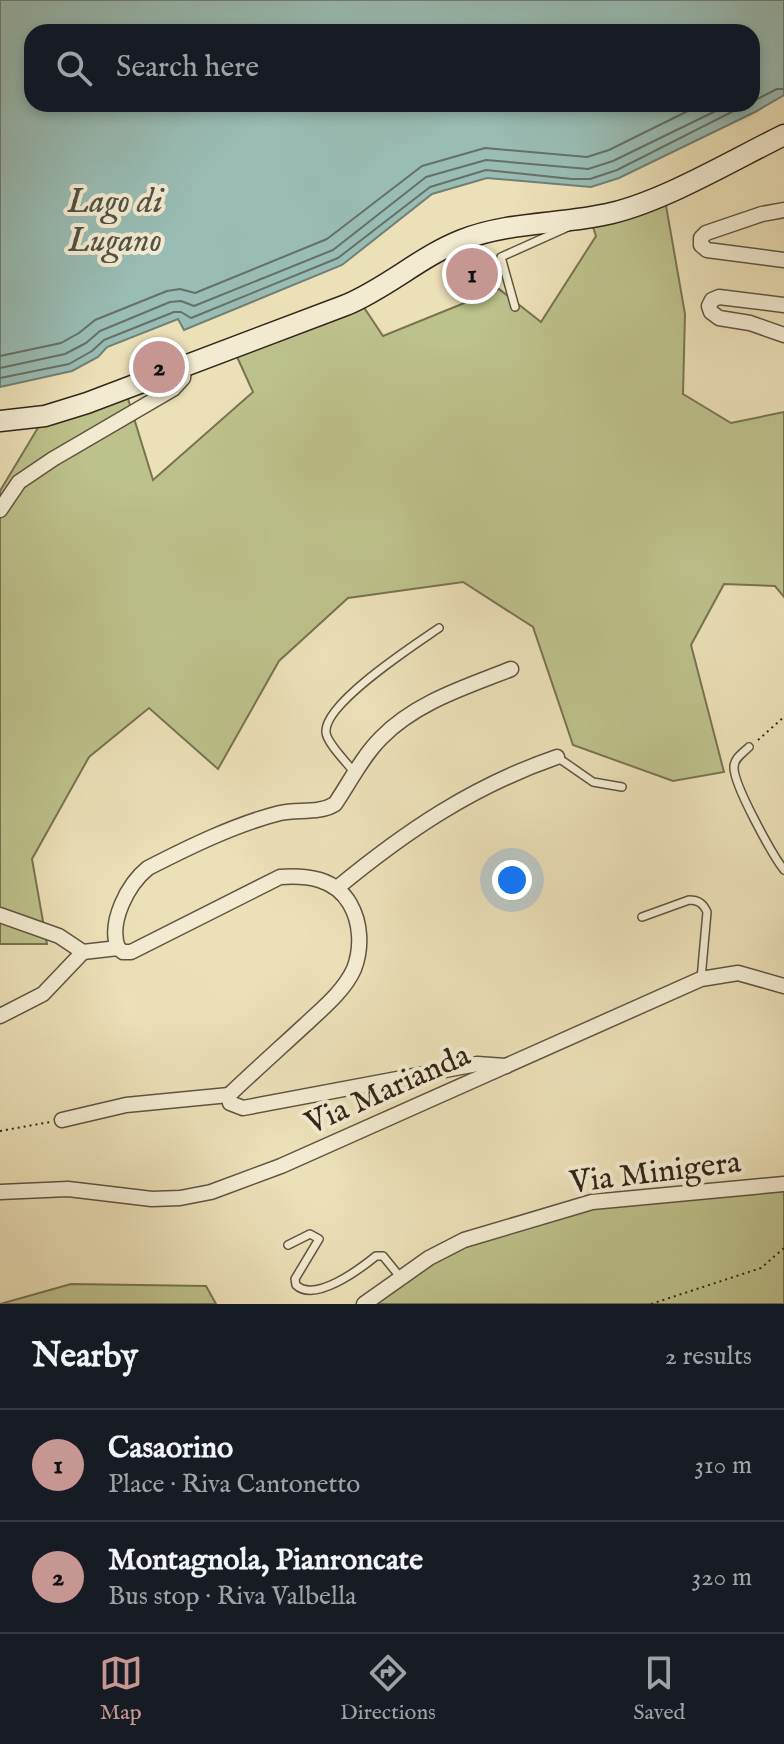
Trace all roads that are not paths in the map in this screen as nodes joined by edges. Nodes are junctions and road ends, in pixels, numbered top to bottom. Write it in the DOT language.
graph roads {
  1 [pos="784,135"];
  2 [pos="784,210"];
  3 [pos="580,219"];
  4 [pos="784,260"];
  5 [pos="784,305"];
  6 [pos="515,307"];
  7 [pos="784,335"];
  8 [pos="184,367"];
  9 [pos="0,421"];
  10 [pos="0,510"];
  11 [pos="439,628"];
  12 [pos="511,669"];
  13 [pos="749,747"];
  14 [pos="557,757"];
  15 [pos="354,772"];
  16 [pos="622,787"];
  17 [pos="784,870"];
  18 [pos="337,888"];
  19 [pos="0,915"];
  20 [pos="642,917"];
  21 [pos="118,948"];
  22 [pos="83,952"];
  23 [pos="701,979"];
  24 [pos="784,986"];
  25 [pos="0,1016"];
  26 [pos="506,1066"];
  27 [pos="229,1095"];
  28 [pos="62,1120"];
  29 [pos="784,1184"];
  30 [pos="0,1192"];
  31 [pos="288,1245"];
  32 [pos="401,1278"];
  33 [pos="364,1304"];
  1 -- 3 [label="main road"];
  2 -- 4 [label="street"];
  3 -- 6 [label="lane"];
  3 -- 8 [label="main road"];
  5 -- 7 [label="street"];
  8 -- 9 [label="main road"];
  8 -- 10 [label="street"];
  11 -- 15 [label="lane"];
  12 -- 15 [label="street"];
  13 -- 17 [label="lane"];
  14 -- 16 [label="lane"];
  14 -- 18 [label="street"];
  15 -- 21 [label="street"];
  18 -- 21 [label="street"];
  18 -- 27 [label="street"];
  19 -- 22 [label="street"];
  20 -- 23 [label="lane"];
  21 -- 22 [label="street"];
  22 -- 25 [label="street"];
  23 -- 24 [label="street, Via Marianda"];
  23 -- 26 [label="street, Via Marianda"];
  26 -- 27 [label="street"];
  26 -- 30 [label="street, Via Marianda"];
  27 -- 28 [label="street"];
  29 -- 32 [label="street, Via Minigera"];
  31 -- 32 [label="lane"];
  32 -- 33 [label="street, Via Minigera"];
}
